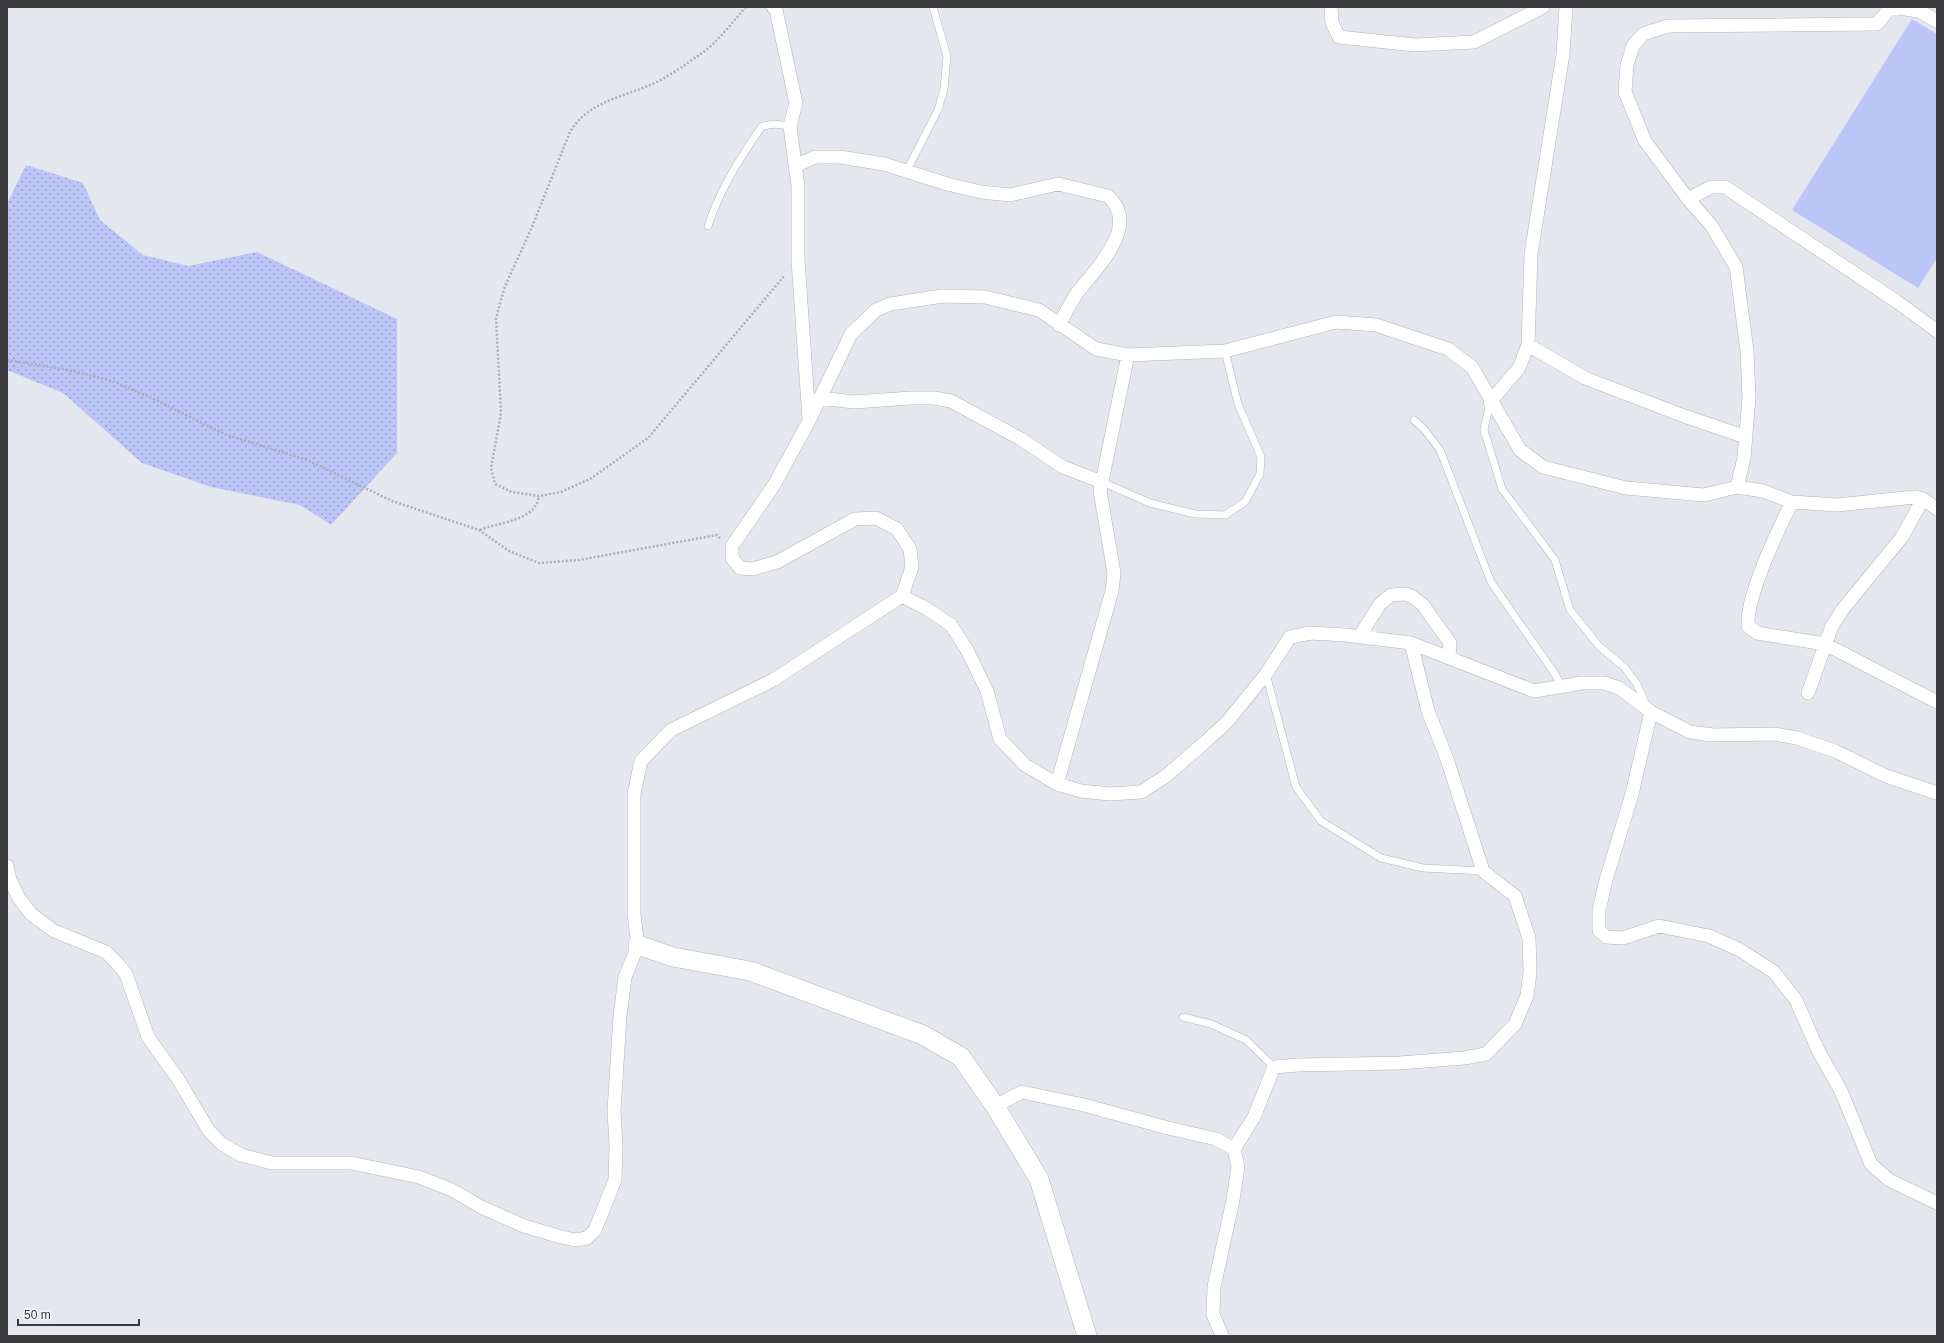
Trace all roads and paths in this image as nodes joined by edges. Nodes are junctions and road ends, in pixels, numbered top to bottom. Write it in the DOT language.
graph roads {
  1 [pos="746,7"];
  2 [pos="933,7"];
  3 [pos="1332,7"];
  4 [pos="1543,7"];
  5 [pos="1566,7"];
  6 [pos="1891,7"];
  7 [pos="776,8"];
  8 [pos="1937,21"];
  9 [pos="790,126"];
  10 [pos="796,165"];
  11 [pos="907,170"];
  12 [pos="1688,199"];
  13 [pos="708,226"];
  14 [pos="798,260"];
  15 [pos="1059,325"];
  16 [pos="1937,331"];
  17 [pos="1528,345"];
  18 [pos="1225,351"];
  19 [pos="1128,355"];
  20 [pos="7,360"];
  21 [pos="819,398"];
  22 [pos="1490,402"];
  23 [pos="1414,420"];
  24 [pos="809,421"];
  25 [pos="1746,437"];
  26 [pos="1102,482"];
  27 [pos="1737,487"];
  28 [pos="539,496"];
  29 [pos="1923,499"];
  30 [pos="1792,502"];
  31 [pos="1937,508"];
  32 [pos="479,530"];
  33 [pos="732,546"];
  34 [pos="902,596"];
  35 [pos="1358,637"];
  36 [pos="1411,643"];
  37 [pos="1825,644"];
  38 [pos="1449,657"];
  39 [pos="1266,674"];
  40 [pos="1562,687"];
  41 [pos="1808,693"];
  42 [pos="1937,702"];
  43 [pos="1651,712"];
  44 [pos="1057,784"];
  45 [pos="1937,793"];
  46 [pos="7,866"];
  47 [pos="1483,871"];
  48 [pos="638,945"];
  49 [pos="1183,1017"];
  50 [pos="1274,1067"];
  51 [pos="995,1106"];
  52 [pos="1234,1149"];
  53 [pos="1937,1204"];
  54 [pos="1087,1336"];
  55 [pos="1222,1336"];
  1 -- 28 [label="path"];
  2 -- 11 [label="lane"];
  3 -- 4 [label="street"];
  5 -- 17 [label="street"];
  6 -- 8 [label="street"];
  6 -- 12 [label="street"];
  7 -- 9 [label="street"];
  9 -- 10 [label="street"];
  9 -- 13 [label="lane"];
  10 -- 11 [label="street"];
  10 -- 14 [label="street"];
  11 -- 15 [label="street"];
  12 -- 16 [label="street"];
  12 -- 25 [label="street"];
  14 -- 24 [label="street"];
  14 -- 28 [label="path"];
  15 -- 19 [label="street"];
  15 -- 21 [label="street"];
  17 -- 22 [label="street"];
  17 -- 25 [label="street"];
  18 -- 19 [label="street"];
  18 -- 22 [label="street"];
  18 -- 26 [label="lane"];
  19 -- 26 [label="street"];
  20 -- 32 [label="path"];
  21 -- 24 [label="street"];
  21 -- 26 [label="street"];
  22 -- 27 [label="street"];
  22 -- 43 [label="lane"];
  23 -- 40 [label="lane"];
  24 -- 33 [label="street"];
  25 -- 27 [label="street"];
  26 -- 44 [label="street"];
  27 -- 30 [label="street"];
  28 -- 32 [label="path"];
  29 -- 30 [label="street"];
  29 -- 31 [label="street"];
  29 -- 37 [label="street"];
  30 -- 37 [label="street"];
  32 -- 33 [label="path"];
  33 -- 34 [label="street"];
  34 -- 44 [label="street"];
  34 -- 48 [label="street"];
  35 -- 36 [label="street"];
  35 -- 38 [label="street"];
  35 -- 39 [label="street"];
  36 -- 38 [label="street"];
  36 -- 47 [label="street"];
  37 -- 41 [label="street"];
  37 -- 42 [label="street"];
  38 -- 40 [label="street"];
  39 -- 44 [label="street"];
  39 -- 47 [label="lane"];
  40 -- 43 [label="street"];
  43 -- 45 [label="street"];
  43 -- 53 [label="street"];
  46 -- 48 [label="street"];
  47 -- 50 [label="street"];
  48 -- 51 [label="street"];
  49 -- 50 [label="lane"];
  50 -- 52 [label="street"];
  51 -- 52 [label="street"];
  51 -- 54 [label="street"];
  52 -- 55 [label="street"];
}
